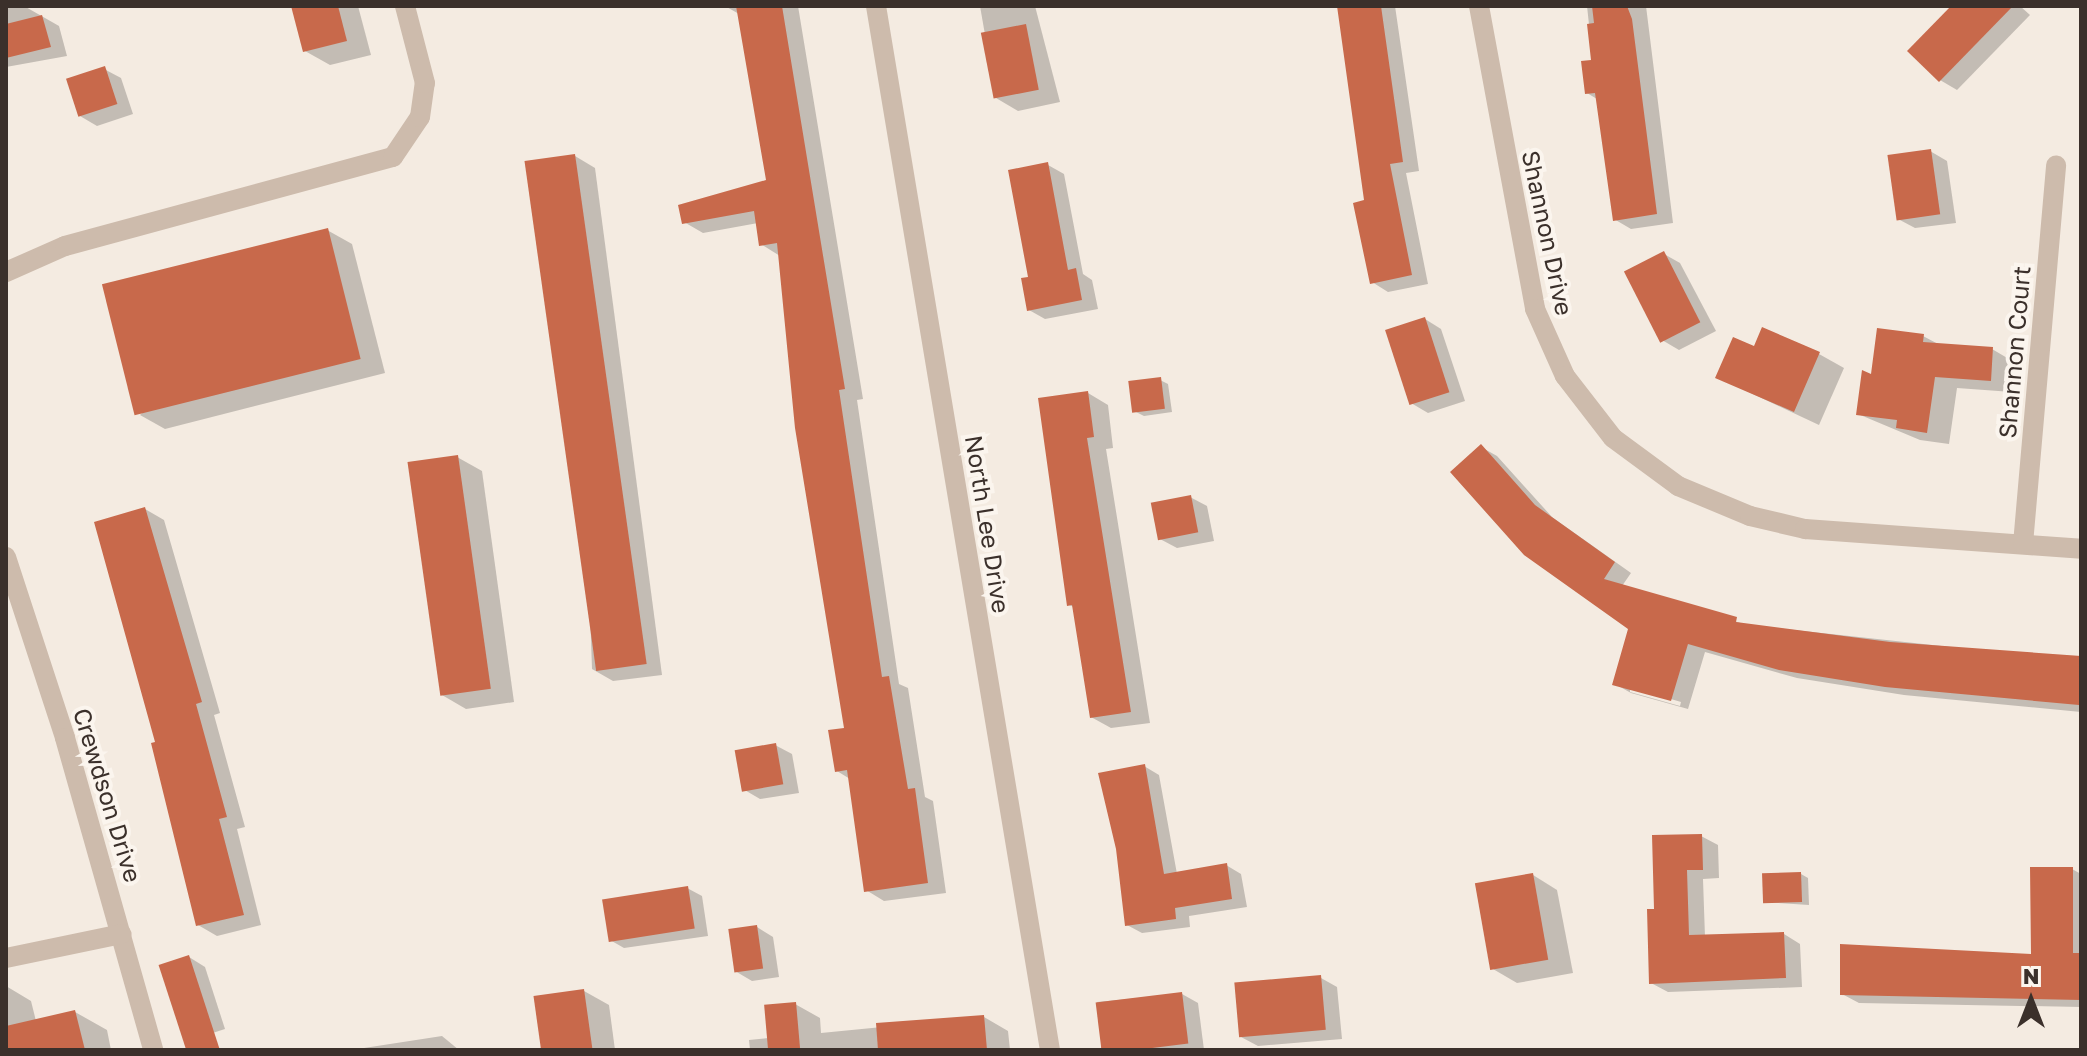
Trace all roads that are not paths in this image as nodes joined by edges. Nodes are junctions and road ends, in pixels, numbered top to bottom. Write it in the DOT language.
graph roads {
  1 [pos="405,6"];
  2 [pos="876,6"];
  3 [pos="1479,6"];
  4 [pos="2056,165"];
  5 [pos="6,272"];
  6 [pos="2023,544"];
  7 [pos="2081,549"];
  8 [pos="6,557"];
  9 [pos="122,934"];
  10 [pos="6,958"];
  11 [pos="153,1050"];
  12 [pos="1050,1050"];
  1 -- 5 [label="street"];
  2 -- 12 [label="street, North Lee Drive"];
  3 -- 6 [label="street, Shannon Drive"];
  4 -- 6 [label="street, Shannon Court"];
  6 -- 7 [label="street, Shannon Drive"];
  8 -- 9 [label="street, Crewdson Drive"];
  9 -- 10 [label="street"];
  9 -- 11 [label="street, Crewdson Drive"];
}
